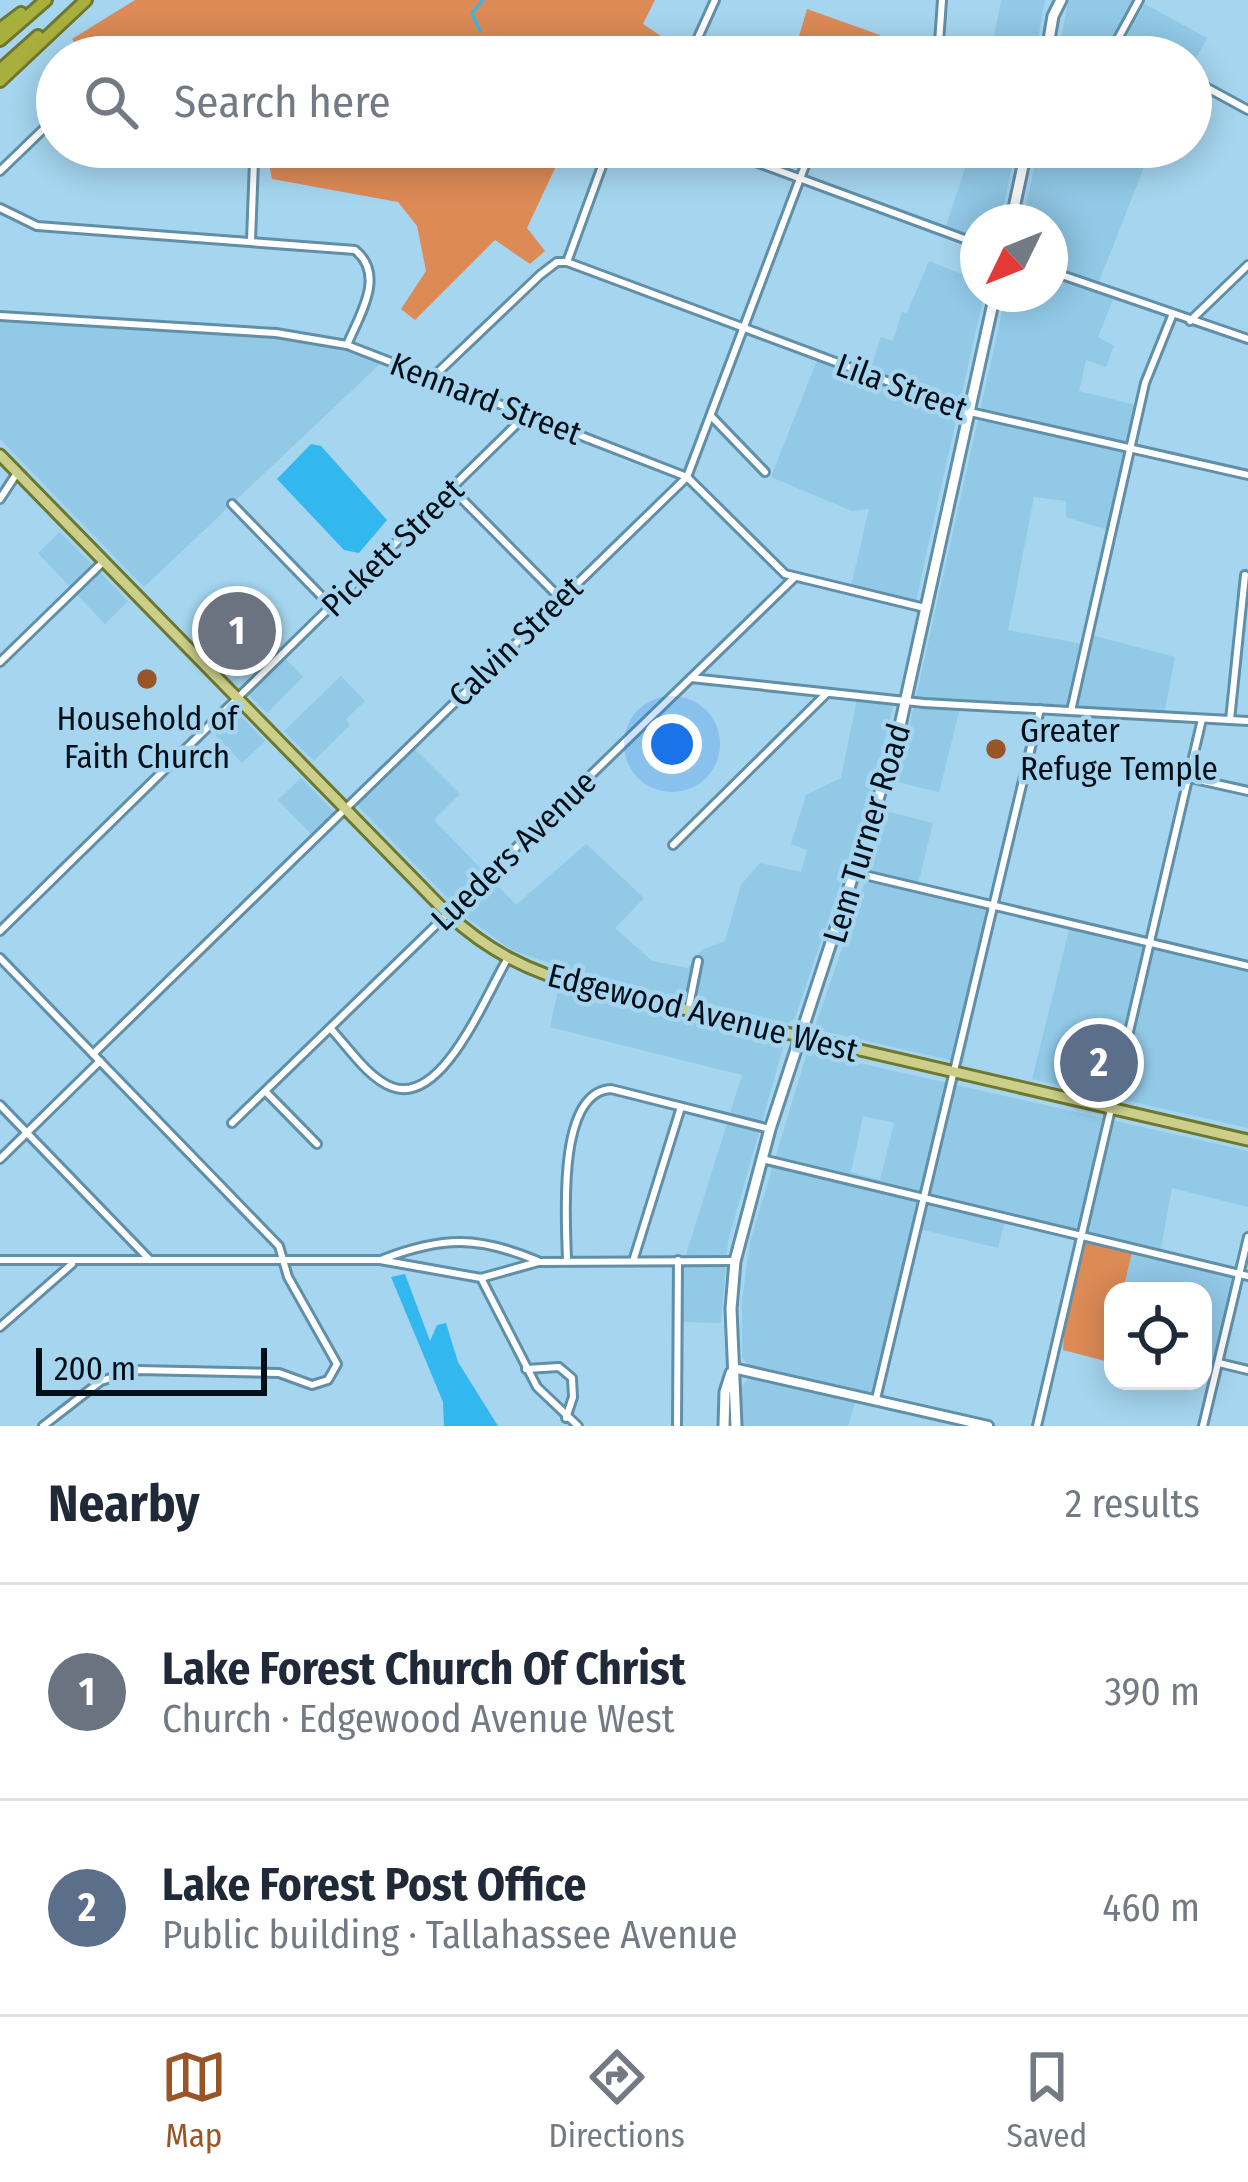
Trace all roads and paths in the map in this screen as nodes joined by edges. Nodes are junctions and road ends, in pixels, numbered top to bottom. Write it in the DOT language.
graph roads {
  1 [pos="42,0"];
  2 [pos="85,0"];
  3 [pos="715,0"];
  4 [pos="942,0"];
  5 [pos="1056,0"];
  6 [pos="1139,0"];
  7 [pos="0,29"];
  8 [pos="41,36"];
  9 [pos="47,36"];
  10 [pos="699,36"];
  11 [pos="939,36"];
  12 [pos="1050,36"];
  13 [pos="1120,36"];
  14 [pos="0,40"];
  15 [pos="36,40"];
  16 [pos="36,47"];
  17 [pos="0,70"];
  18 [pos="0,81"];
  19 [pos="1212,90"];
  20 [pos="1248,110"];
  21 [pos="36,137"];
  22 [pos="255,168"];
  23 [pos="601,168"];
  24 [pos="773,168"];
  25 [pos="804,168"];
  26 [pos="1023,168"];
  27 [pos="0,172"];
  28 [pos="800,178"];
  29 [pos="1015,204"];
  30 [pos="0,208"];
  31 [pos="960,237"];
  32 [pos="251,240"];
  33 [pos="562,262"];
  34 [pos="1248,266"];
  35 [pos="1068,278"];
  36 [pos="991,312"];
  37 [pos="1172,316"];
  38 [pos="2,319"];
  39 [pos="1190,322"];
  40 [pos="744,327"];
  41 [pos="1248,339"];
  42 [pos="347,345"];
  43 [pos="434,377"];
  44 [pos="970,412"];
  45 [pos="527,414"];
  46 [pos="711,416"];
  47 [pos="1130,449"];
  48 [pos="0,454"];
  49 [pos="17,472"];
  50 [pos="765,472"];
  51 [pos="1248,475"];
  52 [pos="687,477"];
  53 [pos="452,488"];
  54 [pos="0,500"];
  55 [pos="232,504"];
  56 [pos="104,561"];
  57 [pos="1245,575"];
  58 [pos="794,578"];
  59 [pos="560,598"];
  60 [pos="331,606"];
  61 [pos="926,608"];
  62 [pos="0,662"];
  63 [pos="691,678"];
  64 [pos="827,693"];
  65 [pos="237,697"];
  66 [pos="906,701"];
  67 [pos="1040,709"];
  68 [pos="1071,710"];
  69 [pos="1202,718"];
  70 [pos="1230,720"];
  71 [pos="1248,722"];
  72 [pos="1190,778"];
  73 [pos="1248,791"];
  74 [pos="345,808"];
  75 [pos="674,845"];
  76 [pos="856,873"];
  77 [pos="993,906"];
  78 [pos="448,914"];
  79 [pos="0,931"];
  80 [pos="1150,943"];
  81 [pos="0,958"];
  82 [pos="508,958"];
  83 [pos="698,962"];
  84 [pos="1248,966"];
  85 [pos="688,1011"];
  86 [pos="331,1029"];
  87 [pos="800,1037"];
  88 [pos="93,1054"];
  89 [pos="100,1061"];
  90 [pos="953,1072"];
  91 [pos="266,1092"];
  92 [pos="0,1105"];
  93 [pos="681,1107"];
  94 [pos="1112,1108"];
  95 [pos="232,1123"];
  96 [pos="770,1129"];
  97 [pos="27,1133"];
  98 [pos="1248,1140"];
  99 [pos="316,1144"];
  100 [pos="0,1159"];
  101 [pos="762,1159"];
  102 [pos="923,1199"];
  103 [pos="1081,1236"];
  104 [pos="1248,1237"];
  105 [pos="0,1248"];
  106 [pos="634,1259"];
  107 [pos="0,1260"];
  108 [pos="12,1260"];
  109 [pos="150,1260"];
  110 [pos="380,1260"];
  111 [pos="567,1260"];
  112 [pos="678,1260"];
  113 [pos="282,1261"];
  114 [pos="75,1262"];
  115 [pos="538,1262"];
  116 [pos="735,1262"];
  117 [pos="1244,1275"];
  118 [pos="481,1278"];
  119 [pos="0,1327"];
  120 [pos="1219,1363"];
  121 [pos="733,1368"];
  122 [pos="526,1369"];
  123 [pos="1248,1370"];
  124 [pos="876,1399"];
  125 [pos="566,1418"];
  126 [pos="43,1426"];
  127 [pos="578,1426"];
  128 [pos="677,1426"];
  129 [pos="724,1426"];
  130 [pos="736,1426"];
  131 [pos="988,1426"];
  132 [pos="1037,1426"];
  133 [pos="1203,1426"];
  1 -- 7 [label="highway"];
  1 -- 14 [label="highway"];
  2 -- 8 [label="highway"];
  2 -- 9 [label="highway"];
  3 -- 10 [label="street"];
  4 -- 11 [label="street"];
  5 -- 12 [label="main road"];
  6 -- 13 [label="street"];
  15 -- 17 [label="highway"];
  16 -- 18 [label="highway"];
  19 -- 20 [label="street"];
  21 -- 27 [label="street"];
  22 -- 32 [label="street"];
  23 -- 33 [label="street"];
  24 -- 28 [label="street"];
  25 -- 28 [label="street, Calvin Street"];
  26 -- 29 [label="main road"];
  28 -- 31 [label="street"];
  28 -- 40 [label="street, Calvin Street"];
  30 -- 32 [label="street"];
  32 -- 42 [label="street"];
  33 -- 40 [label="street, Lila Street"];
  33 -- 43 [label="street"];
  34 -- 39 [label="street"];
  35 -- 37 [label="street"];
  36 -- 44 [label="main road, Lem Turner Road"];
  37 -- 39 [label="street"];
  37 -- 47 [label="street"];
  38 -- 42 [label="street, Kennard Street"];
  39 -- 41 [label="street"];
  40 -- 44 [label="street, Lila Street"];
  40 -- 46 [label="street, Calvin Street"];
  42 -- 43 [label="street, Kennard Street"];
  43 -- 45 [label="street, Kennard Street"];
  44 -- 47 [label="street, Lila Street"];
  44 -- 61 [label="main road, Lem Turner Road"];
  45 -- 52 [label="street, Kennard Street"];
  45 -- 53 [label="street, Pickett Street"];
  46 -- 50 [label="street"];
  46 -- 52 [label="street, Calvin Street"];
  47 -- 51 [label="street, Lila Street"];
  47 -- 68 [label="street"];
  48 -- 49 [label="main road, Edgewood Avenue West"];
  49 -- 54 [label="street"];
  49 -- 56 [label="main road, Edgewood Avenue West"];
  52 -- 58 [label="street, Kennard Street"];
  52 -- 59 [label="street, Calvin Street"];
  53 -- 59 [label="street"];
  53 -- 60 [label="street, Pickett Street"];
  55 -- 60 [label="street"];
  56 -- 62 [label="street"];
  56 -- 65 [label="main road, Edgewood Avenue West"];
  57 -- 70 [label="street"];
  58 -- 61 [label="street, Kennard Street"];
  58 -- 63 [label="street, Lueders Avenue"];
  59 -- 74 [label="street, Calvin Street"];
  60 -- 65 [label="street, Pickett Street"];
  61 -- 66 [label="main road, Lem Turner Road"];
  63 -- 64 [label="street"];
  63 -- 78 [label="street, Lueders Avenue"];
  64 -- 66 [label="street"];
  64 -- 75 [label="street"];
  65 -- 74 [label="main road, Edgewood Avenue West"];
  65 -- 79 [label="street, Pickett Street"];
  66 -- 67 [label="street"];
  66 -- 76 [label="main road, Lem Turner Road"];
  67 -- 68 [label="street"];
  67 -- 77 [label="street"];
  68 -- 69 [label="street"];
  69 -- 70 [label="street"];
  69 -- 72 [label="street"];
  70 -- 71 [label="street"];
  72 -- 73 [label="street"];
  72 -- 80 [label="street"];
  74 -- 78 [label="main road, Edgewood Avenue West"];
  74 -- 88 [label="street, Calvin Street"];
  76 -- 77 [label="street"];
  76 -- 87 [label="main road, Lem Turner Road"];
  77 -- 80 [label="street"];
  77 -- 90 [label="street"];
  78 -- 82 [label="main road, Edgewood Avenue West"];
  78 -- 86 [label="street, Lueders Avenue"];
  80 -- 84 [label="street"];
  80 -- 94 [label="street"];
  81 -- 88 [label="street"];
  82 -- 85 [label="main road, Edgewood Avenue West"];
  82 -- 86 [label="street"];
  83 -- 85 [label="street"];
  85 -- 87 [label="main road, Edgewood Avenue West"];
  86 -- 91 [label="street, Lueders Avenue"];
  87 -- 90 [label="main road, Edgewood Avenue West"];
  87 -- 96 [label="main road, Lem Turner Road"];
  88 -- 89 [label="street"];
  89 -- 97 [label="street"];
  89 -- 113 [label="street"];
  90 -- 94 [label="main road, Edgewood Avenue West"];
  90 -- 102 [label="street"];
  91 -- 95 [label="street, Lueders Avenue"];
  91 -- 99 [label="street"];
  92 -- 97 [label="street"];
  93 -- 96 [label="street"];
  93 -- 106 [label="street"];
  93 -- 111 [label="street"];
  94 -- 98 [label="main road, Edgewood Avenue West"];
  94 -- 103 [label="street"];
  96 -- 101 [label="main road, Lem Turner Road"];
  97 -- 100 [label="street"];
  97 -- 109 [label="street"];
  101 -- 102 [label="street"];
  101 -- 116 [label="main road, Lem Turner Road"];
  102 -- 103 [label="street"];
  102 -- 124 [label="street"];
  103 -- 117 [label="street"];
  103 -- 132 [label="street"];
  104 -- 117 [label="street"];
  105 -- 108 [label="street"];
  106 -- 111 [label="street"];
  106 -- 112 [label="street"];
  107 -- 108 [label="street"];
  108 -- 114 [label="street"];
  109 -- 113 [label="street"];
  109 -- 114 [label="street"];
  110 -- 113 [label="street"];
  110 -- 115 [label="street"];
  110 -- 118 [label="street"];
  111 -- 115 [label="street"];
  112 -- 116 [label="street"];
  112 -- 128 [label="street"];
  113 -- 126 [label="street"];
  114 -- 119 [label="street"];
  115 -- 118 [label="street"];
  116 -- 121 [label="main road, Lem Turner Road"];
  117 -- 120 [label="street"];
  118 -- 122 [label="street"];
  120 -- 123 [label="street"];
  120 -- 133 [label="street"];
  121 -- 124 [label="street"];
  121 -- 129 [label="main road, Lem Turner Road"];
  121 -- 130 [label="main road, Lem Turner Road"];
  122 -- 125 [label="street"];
  122 -- 125 [label="street"];
  124 -- 131 [label="street"];
  125 -- 127 [label="street"];
}
